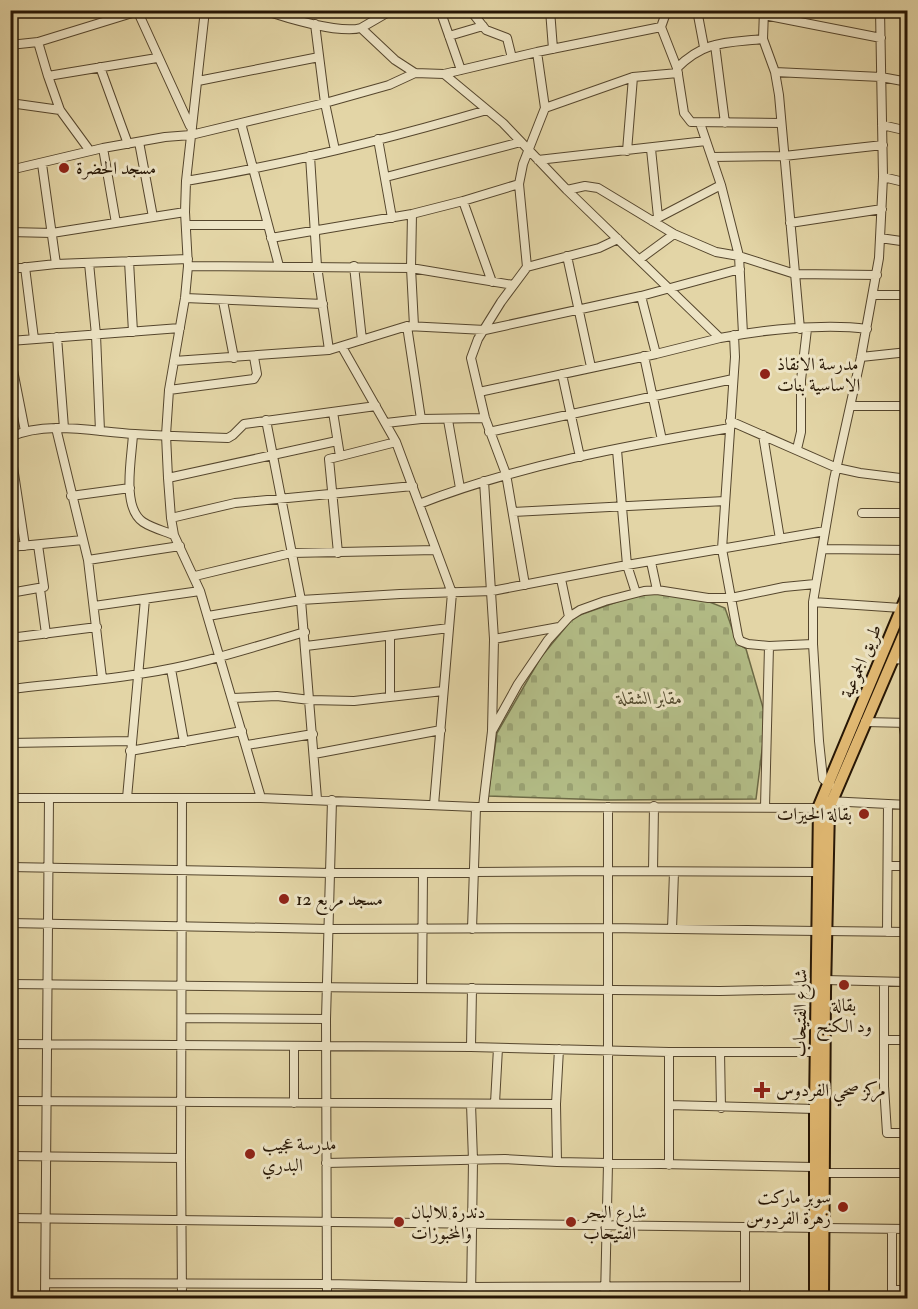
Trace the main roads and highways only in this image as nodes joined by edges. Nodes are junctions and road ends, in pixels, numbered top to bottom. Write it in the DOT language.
graph roads {
  1 [pos="908,593"];
  2 [pos="908,624"];
  3 [pos="850,745"];
  4 [pos="825,805"];
  5 [pos="822,931"];
  6 [pos="818,1170"];
  7 [pos="818,1228"];
  8 [pos="814,1299"];
  9 [pos="823,1299"];
  1 -- 3 [label="main road, طريق الجموعية"];
  2 -- 3 [label="main road, طريق الجموعية"];
  3 -- 4 [label="main road"];
  4 -- 5 [label="main road, شارع الفتيحاب"];
  4 -- 5 [label="main road, شارع الفتيحاب"];
  5 -- 6 [label="main road, شارع الفتيحاب"];
  5 -- 6 [label="main road, شارع الفتيحاب"];
  6 -- 7 [label="main road, شارع الفتيحاب"];
  7 -- 8 [label="main road, شارع الفتيحاب"];
  7 -- 9 [label="main road, شارع الفتيحاب"];
}
